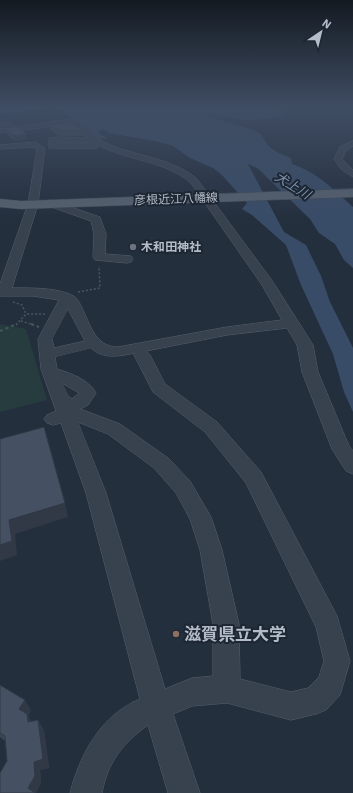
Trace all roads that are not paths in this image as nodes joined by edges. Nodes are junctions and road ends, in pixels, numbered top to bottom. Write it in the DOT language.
graph roads {
  1 [pos="21,145"];
  2 [pos="34,145"];
  3 [pos="104,145"];
  4 [pos="348,145"];
  5 [pos="0,147"];
  6 [pos="353,174"];
  7 [pos="353,194"];
  8 [pos="208,198"];
  9 [pos="0,203"];
  10 [pos="50,203"];
  11 [pos="33,204"];
  12 [pos="127,259"];
  13 [pos="5,295"];
  14 [pos="63,297"];
  15 [pos="292,323"];
  16 [pos="94,343"];
  17 [pos="142,355"];
  18 [pos="48,363"];
  19 [pos="60,411"];
  20 [pos="353,466"];
  21 [pos="227,689"];
  22 [pos="156,706"];
  23 [pos="86,793"];
  24 [pos="184,793"];
  1 -- 5 [label="street"];
  2 -- 11 [label="street"];
  3 -- 8 [label="street"];
  4 -- 6 [label="street"];
  7 -- 8 [label="main road, 彦根近江八幡線"];
  8 -- 10 [label="main road, 彦根近江八幡線"];
  8 -- 15 [label="street"];
  9 -- 11 [label="main road, 彦根近江八幡線"];
  10 -- 11 [label="main road, 彦根近江八幡線"];
  10 -- 12 [label="street"];
  11 -- 13 [label="street"];
  13 -- 14 [label="street"];
  14 -- 16 [label="street"];
  14 -- 18 [label="street"];
  15 -- 16 [label="street"];
  15 -- 20 [label="street"];
  16 -- 18 [label="street"];
  17 -- 21 [label="street"];
  18 -- 19 [label="street"];
  19 -- 21 [label="street"];
  19 -- 22 [label="street"];
  21 -- 22 [label="street"];
  22 -- 23 [label="street"];
  22 -- 24 [label="street"];
}
